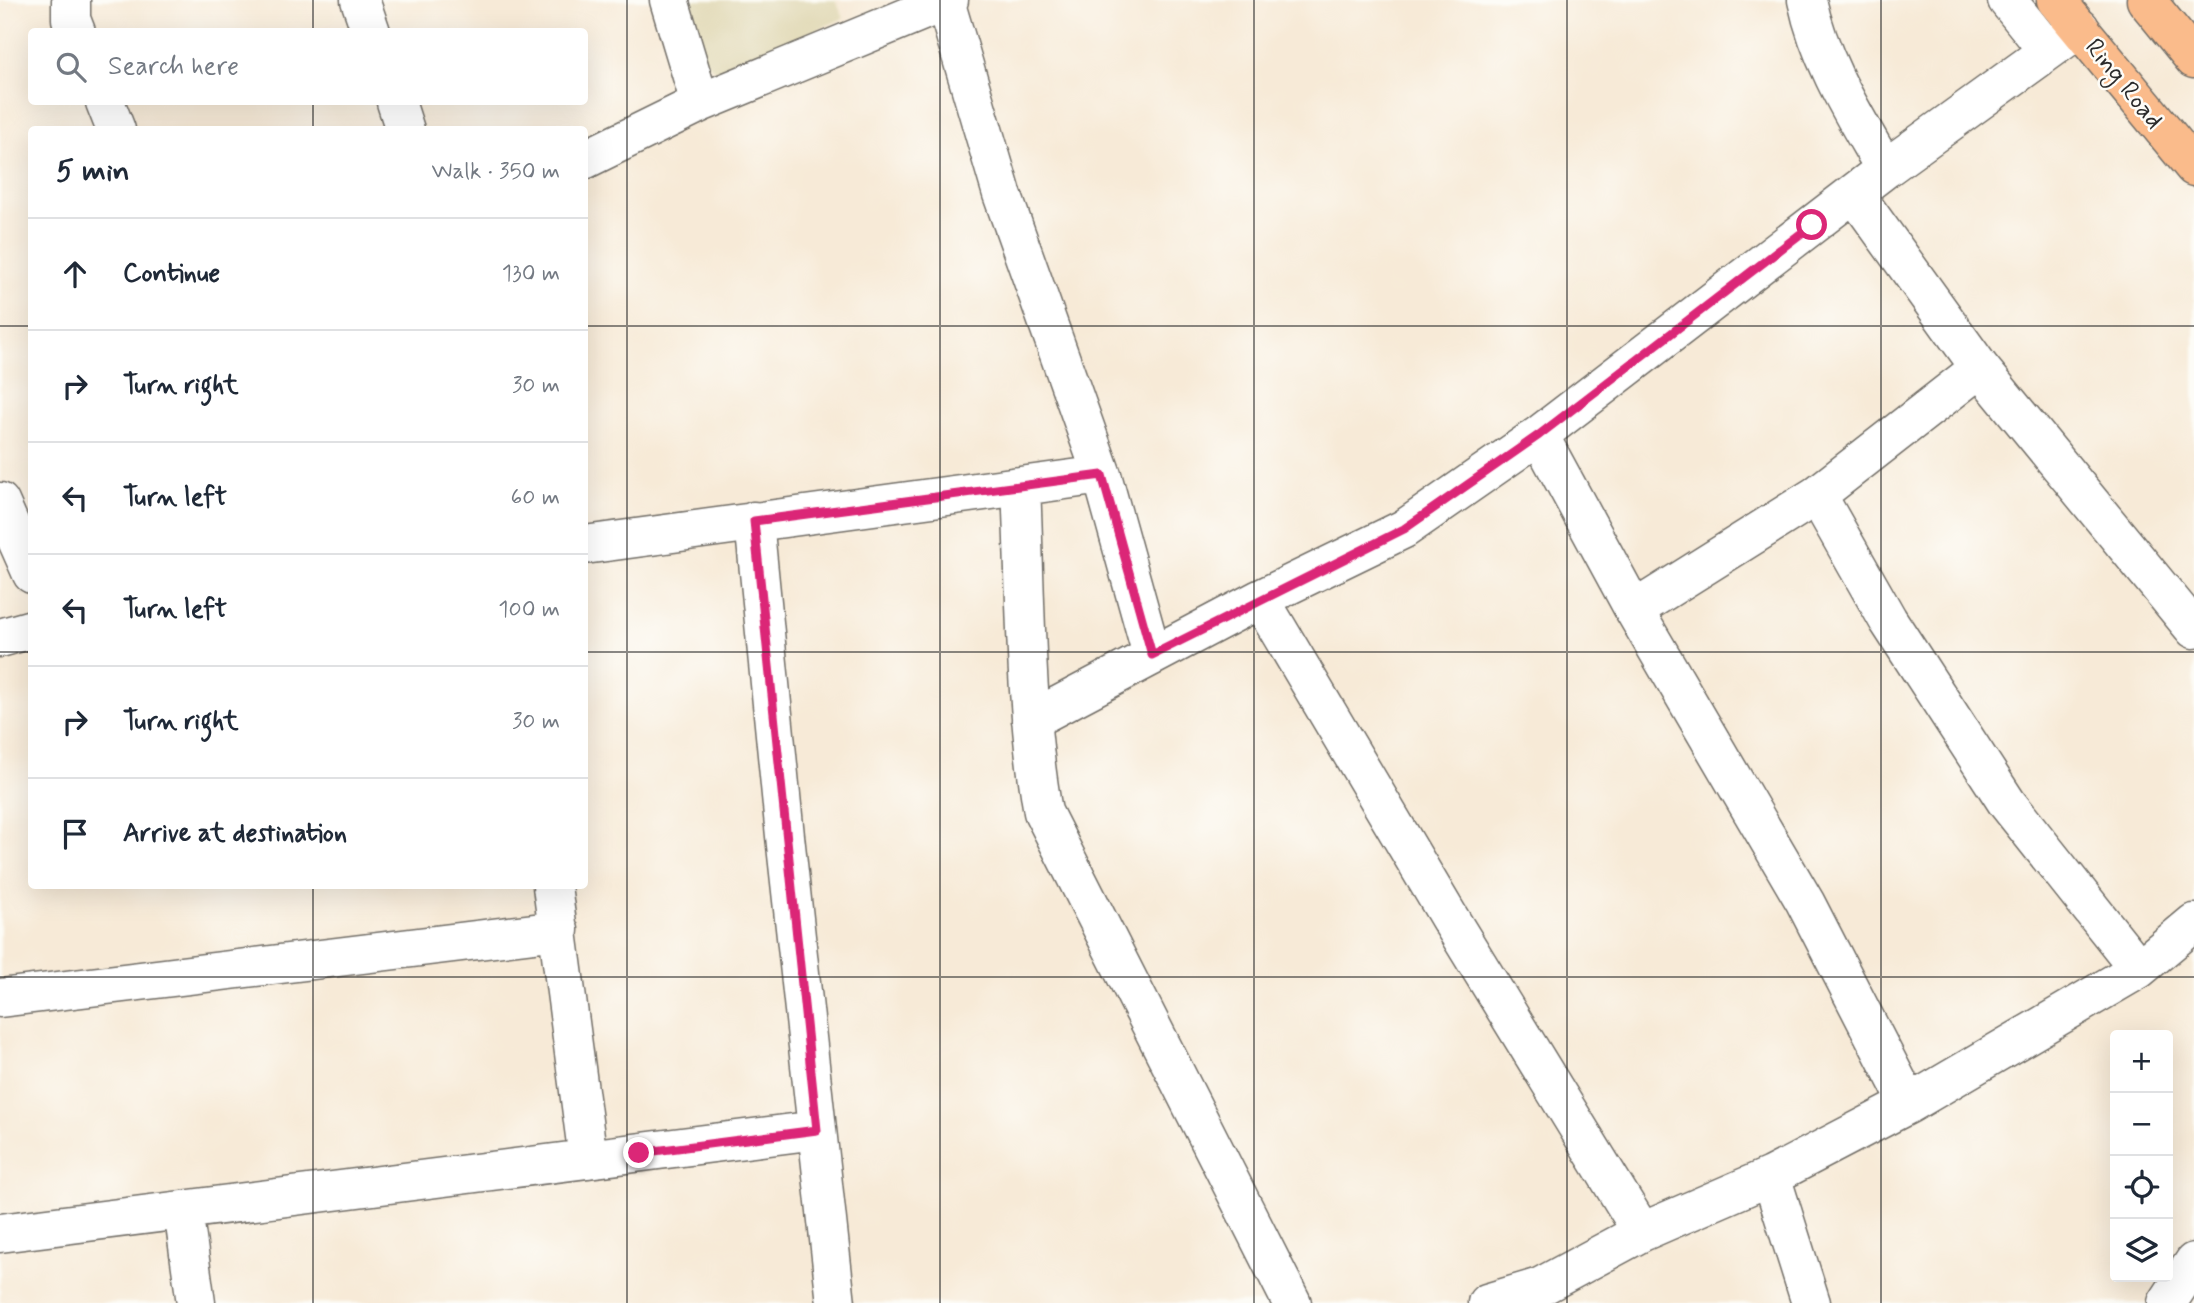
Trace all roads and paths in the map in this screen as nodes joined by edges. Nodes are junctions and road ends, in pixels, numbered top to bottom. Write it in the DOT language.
graph roads {
  1 [pos="71,0"];
  2 [pos="360,0"];
  3 [pos="669,0"];
  4 [pos="1807,0"];
  5 [pos="2007,0"];
  6 [pos="2146,0"];
  7 [pos="947,1"];
  8 [pos="2068,14"];
  9 [pos="74,28"];
  10 [pos="370,28"];
  11 [pos="2048,51"];
  12 [pos="2194,59"];
  13 [pos="700,103"];
  14 [pos="106,105"];
  15 [pos="397,105"];
  16 [pos="114,126"];
  17 [pos="404,126"];
  18 [pos="588,158"];
  19 [pos="2194,167"];
  20 [pos="1885,169"];
  21 [pos="1854,193"];
  22 [pos="1980,368"];
  23 [pos="1539,435"];
  24 [pos="1102,475"];
  25 [pos="1021,486"];
  26 [pos="1816,495"];
  27 [pos="0,502"];
  28 [pos="754,521"];
  29 [pos="588,544"];
  30 [pos="28,565"];
  31 [pos="1261,598"];
  32 [pos="1634,610"];
  33 [pos="2194,629"];
  34 [pos="28,630"];
  35 [pos="0,638"];
  36 [pos="1152,655"];
  37 [pos="1031,720"];
  38 [pos="552,889"];
  39 [pos="2194,923"];
  40 [pos="559,930"];
  41 [pos="2139,969"];
  42 [pos="0,998"];
  43 [pos="1909,1104"];
  44 [pos="817,1130"];
  45 [pos="588,1159"];
  46 [pos="1771,1176"];
  47 [pos="183,1210"];
  48 [pos="1642,1231"];
  49 [pos="0,1233"];
  50 [pos="2194,1262"];
  51 [pos="1541,1295"];
  52 [pos="196,1303"];
  53 [pos="836,1303"];
  54 [pos="1292,1303"];
  55 [pos="1487,1303"];
  56 [pos="1811,1303"];
  57 [pos="2167,1303"];
  1 -- 9 [label="street"];
  2 -- 10 [label="street"];
  3 -- 13 [label="street"];
  4 -- 20 [label="street"];
  5 -- 11 [label="street"];
  6 -- 12 [label="highway"];
  7 -- 13 [label="street"];
  7 -- 24 [label="street"];
  8 -- 11 [label="street"];
  8 -- 19 [label="highway, Ring Road"];
  11 -- 20 [label="street"];
  13 -- 18 [label="street"];
  14 -- 16 [label="street"];
  15 -- 17 [label="street"];
  20 -- 21 [label="street"];
  21 -- 22 [label="street"];
  21 -- 23 [label="street"];
  22 -- 26 [label="street"];
  22 -- 33 [label="street"];
  23 -- 31 [label="street"];
  23 -- 32 [label="street"];
  24 -- 25 [label="street"];
  24 -- 36 [label="street"];
  25 -- 28 [label="street"];
  25 -- 37 [label="street"];
  26 -- 32 [label="street"];
  26 -- 41 [label="street"];
  27 -- 30 [label="street"];
  28 -- 29 [label="street"];
  28 -- 44 [label="street"];
  31 -- 36 [label="street"];
  31 -- 48 [label="street"];
  32 -- 43 [label="street"];
  34 -- 35 [label="street"];
  36 -- 37 [label="street"];
  37 -- 54 [label="street"];
  38 -- 40 [label="street"];
  39 -- 41 [label="street"];
  40 -- 42 [label="street"];
  40 -- 45 [label="street"];
  41 -- 43 [label="street"];
  43 -- 46 [label="street"];
  44 -- 45 [label="street"];
  44 -- 53 [label="street"];
  45 -- 47 [label="street"];
  46 -- 48 [label="street"];
  46 -- 56 [label="street"];
  47 -- 49 [label="street"];
  47 -- 52 [label="street"];
  48 -- 51 [label="street"];
  50 -- 57 [label="street"];
  51 -- 55 [label="street"];
}
